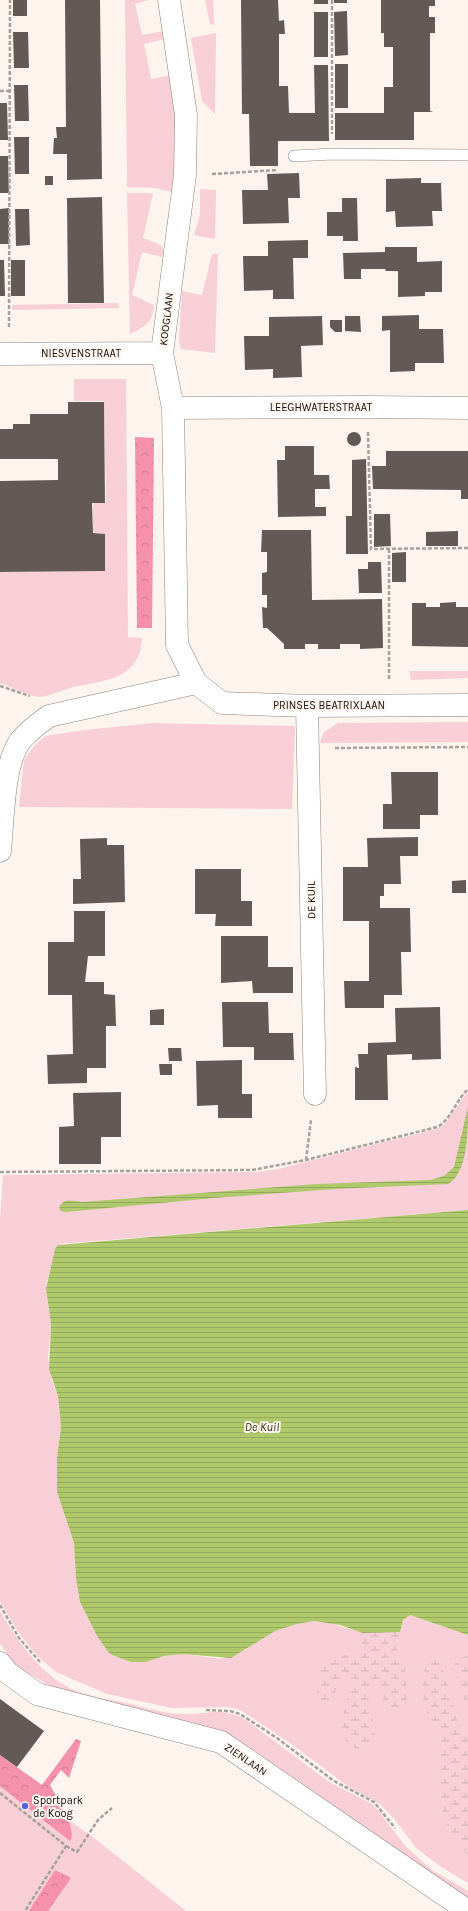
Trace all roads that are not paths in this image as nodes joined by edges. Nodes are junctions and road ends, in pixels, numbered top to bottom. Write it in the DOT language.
graph roads {
  1 [pos="169,0"];
  2 [pos="468,155"];
  3 [pos="294,156"];
  4 [pos="162,353"];
  5 [pos="4,354"];
  6 [pos="173,408"];
  7 [pos="468,408"];
  8 [pos="196,683"];
  9 [pos="468,705"];
  10 [pos="307,706"];
  11 [pos="0,852"];
  12 [pos="315,1094"];
  13 [pos="0,1664"];
  14 [pos="468,1911"];
  1 -- 4 [label="street, KOOGLAAN"];
  2 -- 3 [label="lane"];
  4 -- 5 [label="street, NIESVENSTRAAT"];
  4 -- 6 [label="street, KOOGLAAN"];
  6 -- 7 [label="street, LEEGHWATERSTRAAT"];
  6 -- 8 [label="street, KOOGLAAN"];
  8 -- 10 [label="street, PRINSES BEATRIXLAAN"];
  8 -- 11 [label="street"];
  9 -- 10 [label="street, PRINSES BEATRIXLAAN"];
  10 -- 12 [label="street, DE KUIL"];
  13 -- 14 [label="street, ZIENLAAN"];
}
